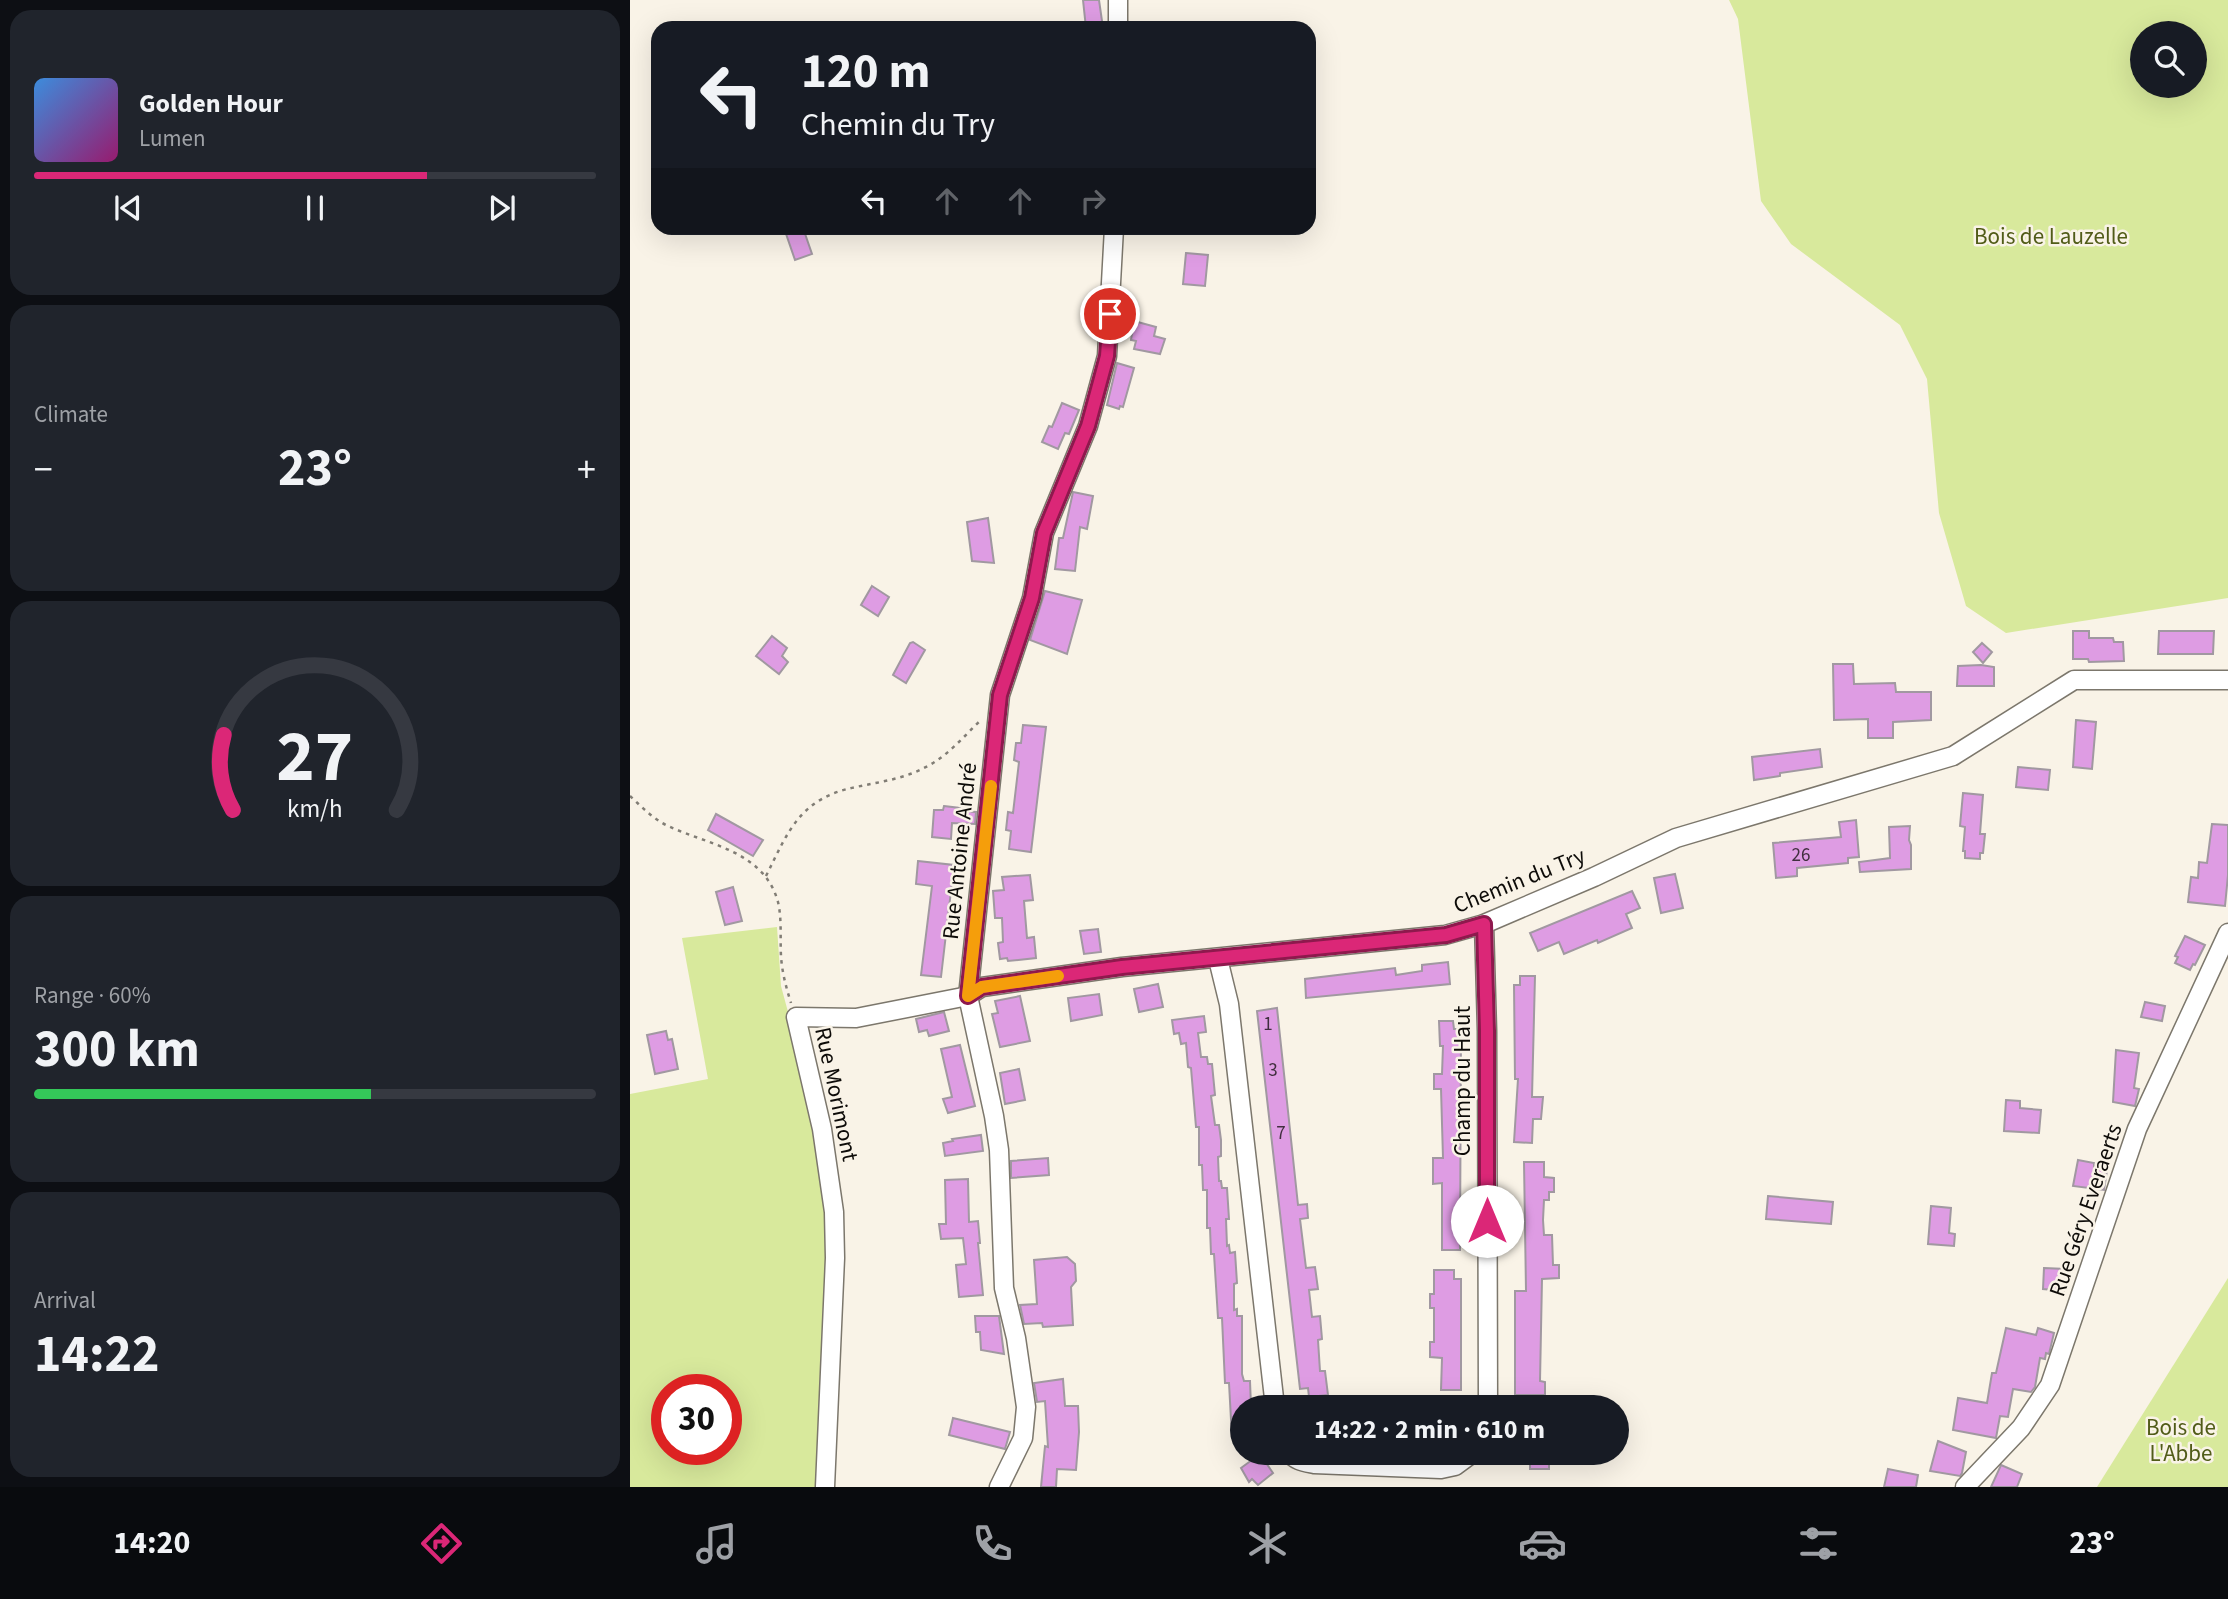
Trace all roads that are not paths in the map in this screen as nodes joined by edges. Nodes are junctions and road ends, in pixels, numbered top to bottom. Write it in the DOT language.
graph roads {
  1 [pos="1118,0"];
  2 [pos="1118,21"];
  3 [pos="1114,235"];
  4 [pos="2228,680"];
  5 [pos="1484,924"];
  6 [pos="2228,933"];
  7 [pos="1218,959"];
  8 [pos="968,996"];
  9 [pos="796,1017"];
  10 [pos="1274,1395"];
  11 [pos="1488,1395"];
  12 [pos="1339,1465"];
  13 [pos="1456,1465"];
  14 [pos="825,1487"];
  15 [pos="999,1487"];
  16 [pos="1965,1487"];
  1 -- 2 [label="street"];
  3 -- 8 [label="street, Rue Antoine André"];
  4 -- 5 [label="street, Chemin du Try"];
  5 -- 7 [label="street, Chemin du Try"];
  5 -- 11 [label="street, Champ du Haut"];
  6 -- 16 [label="street, Rue Géry Everaerts"];
  7 -- 8 [label="street, Chemin du Try"];
  7 -- 10 [label="street"];
  8 -- 9 [label="street, Chemin du Try"];
  8 -- 15 [label="street, Rue Antoine André"];
  9 -- 14 [label="street, Rue Morimont"];
  12 -- 13 [label="street"];
}
